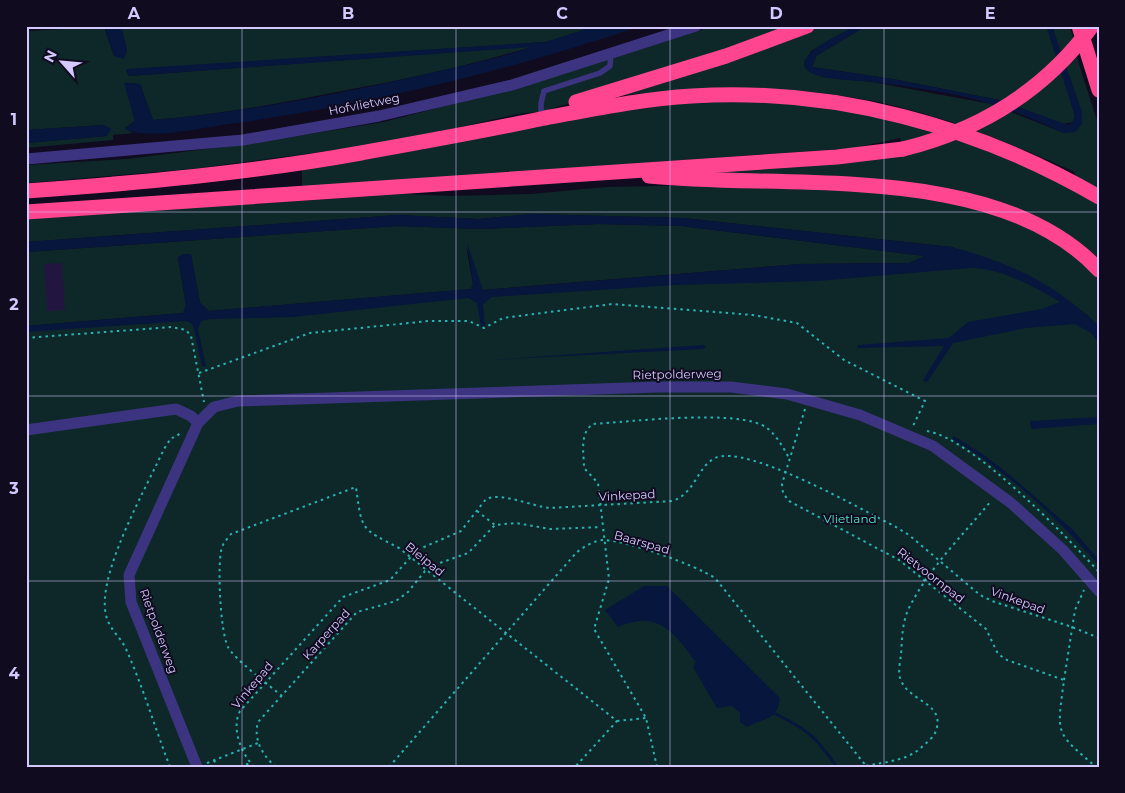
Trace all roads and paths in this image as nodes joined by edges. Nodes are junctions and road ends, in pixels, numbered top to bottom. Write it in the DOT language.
graph roads {
  1 [pos="696,26"];
  2 [pos="807,26"];
  3 [pos="1079,26"];
  4 [pos="1092,26"];
  5 [pos="611,53"];
  6 [pos="1099,90"];
  7 [pos="541,112"];
  8 [pos="459,134"];
  9 [pos="26,159"];
  10 [pos="606,172"];
  11 [pos="26,191"];
  12 [pos="1099,197"];
  13 [pos="26,212"];
  14 [pos="1099,270"];
  15 [pos="26,338"];
  16 [pos="199,373"];
  17 [pos="808,399"];
  18 [pos="206,413"];
  19 [pos="198,422"];
  20 [pos="26,430"];
  21 [pos="914,437"];
  22 [pos="789,458"];
  23 [pos="784,471"];
  24 [pos="998,492"];
  25 [pos="600,505"];
  26 [pos="476,510"];
  27 [pos="495,524"];
  28 [pos="601,527"];
  29 [pos="603,540"];
  30 [pos="409,558"];
  31 [pos="941,562"];
  32 [pos="425,571"];
  33 [pos="926,582"];
  34 [pos="1091,582"];
  35 [pos="1099,591"];
  36 [pos="1072,627"];
  37 [pos="506,634"];
  38 [pos="1099,638"];
  39 [pos="1064,680"];
  40 [pos="265,682"];
  41 [pos="282,696"];
  42 [pos="646,718"];
  43 [pos="617,721"];
  44 [pos="258,743"];
  45 [pos="242,748"];
  46 [pos="250,763"];
  47 [pos="866,766"];
  48 [pos="196,767"];
  49 [pos="217,767"];
  50 [pos="240,767"];
  51 [pos="254,767"];
  52 [pos="276,767"];
  53 [pos="389,767"];
  54 [pos="575,767"];
  55 [pos="657,767"];
  56 [pos="1096,767"];
  1 -- 5 [label="street, Hofvlietweg"];
  2 -- 7 [label="highway"];
  3 -- 6 [label="highway"];
  4 -- 10 [label="highway, bridge"];
  5 -- 7 [label="lane"];
  5 -- 9 [label="street, Hofvlietweg"];
  7 -- 8 [label="highway"];
  8 -- 11 [label="highway"];
  8 -- 12 [label="highway"];
  10 -- 13 [label="highway"];
  10 -- 14 [label="highway"];
  15 -- 16 [label="path"];
  16 -- 18 [label="path"];
  16 -- 21 [label="path"];
  17 -- 18 [label="street, Rietpolderweg"];
  17 -- 21 [label="street, Rietpolderweg"];
  17 -- 22 [label="path, Rietvoornpad"];
  18 -- 19 [label="street, Rietpolderweg"];
  19 -- 20 [label="street"];
  19 -- 48 [label="street, Rietpolderweg"];
  21 -- 24 [label="street, Rietpolderweg"];
  22 -- 23 [label="path, Rietvoornpad"];
  22 -- 25 [label="path"];
  23 -- 25 [label="path, Vinkepad"];
  23 -- 31 [label="path, Vinkepad"];
  23 -- 33 [label="path, Rietvoornpad"];
  24 -- 31 [label="path"];
  24 -- 34 [label="street, Rietpolderweg"];
  25 -- 26 [label="path, Vinkepad"];
  25 -- 28 [label="path"];
  26 -- 27 [label="path"];
  26 -- 30 [label="path, Vinkepad"];
  27 -- 28 [label="path"];
  27 -- 32 [label="path, Karperpad"];
  28 -- 29 [label="path"];
  29 -- 37 [label="path, Baarspad"];
  29 -- 42 [label="path"];
  29 -- 47 [label="path, Baarspad"];
  30 -- 32 [label="path, Bleipad"];
  30 -- 40 [label="path, Vinkepad"];
  30 -- 40 [label="path, Bleipad"];
  31 -- 33 [label="path"];
  31 -- 36 [label="path, Vinkepad"];
  32 -- 37 [label="path, Bleipad"];
  32 -- 41 [label="path, Karperpad"];
  33 -- 39 [label="path, Rietvoornpad"];
  33 -- 47 [label="path"];
  34 -- 35 [label="street, Rietpolderweg"];
  34 -- 36 [label="path"];
  36 -- 38 [label="path, Vinkepad"];
  36 -- 39 [label="path"];
  37 -- 43 [label="path, Bleipad"];
  37 -- 53 [label="path, Baarspad"];
  39 -- 56 [label="path"];
  40 -- 41 [label="path, Bleipad"];
  40 -- 45 [label="path, Vinkepad"];
  41 -- 44 [label="path, Karperpad"];
  42 -- 43 [label="path"];
  42 -- 55 [label="path"];
  43 -- 54 [label="path"];
  44 -- 45 [label="path"];
  44 -- 52 [label="path"];
  45 -- 46 [label="path, Vinkepad"];
  45 -- 49 [label="path"];
  46 -- 50 [label="path"];
  46 -- 51 [label="path, Vinkepad"];
}
